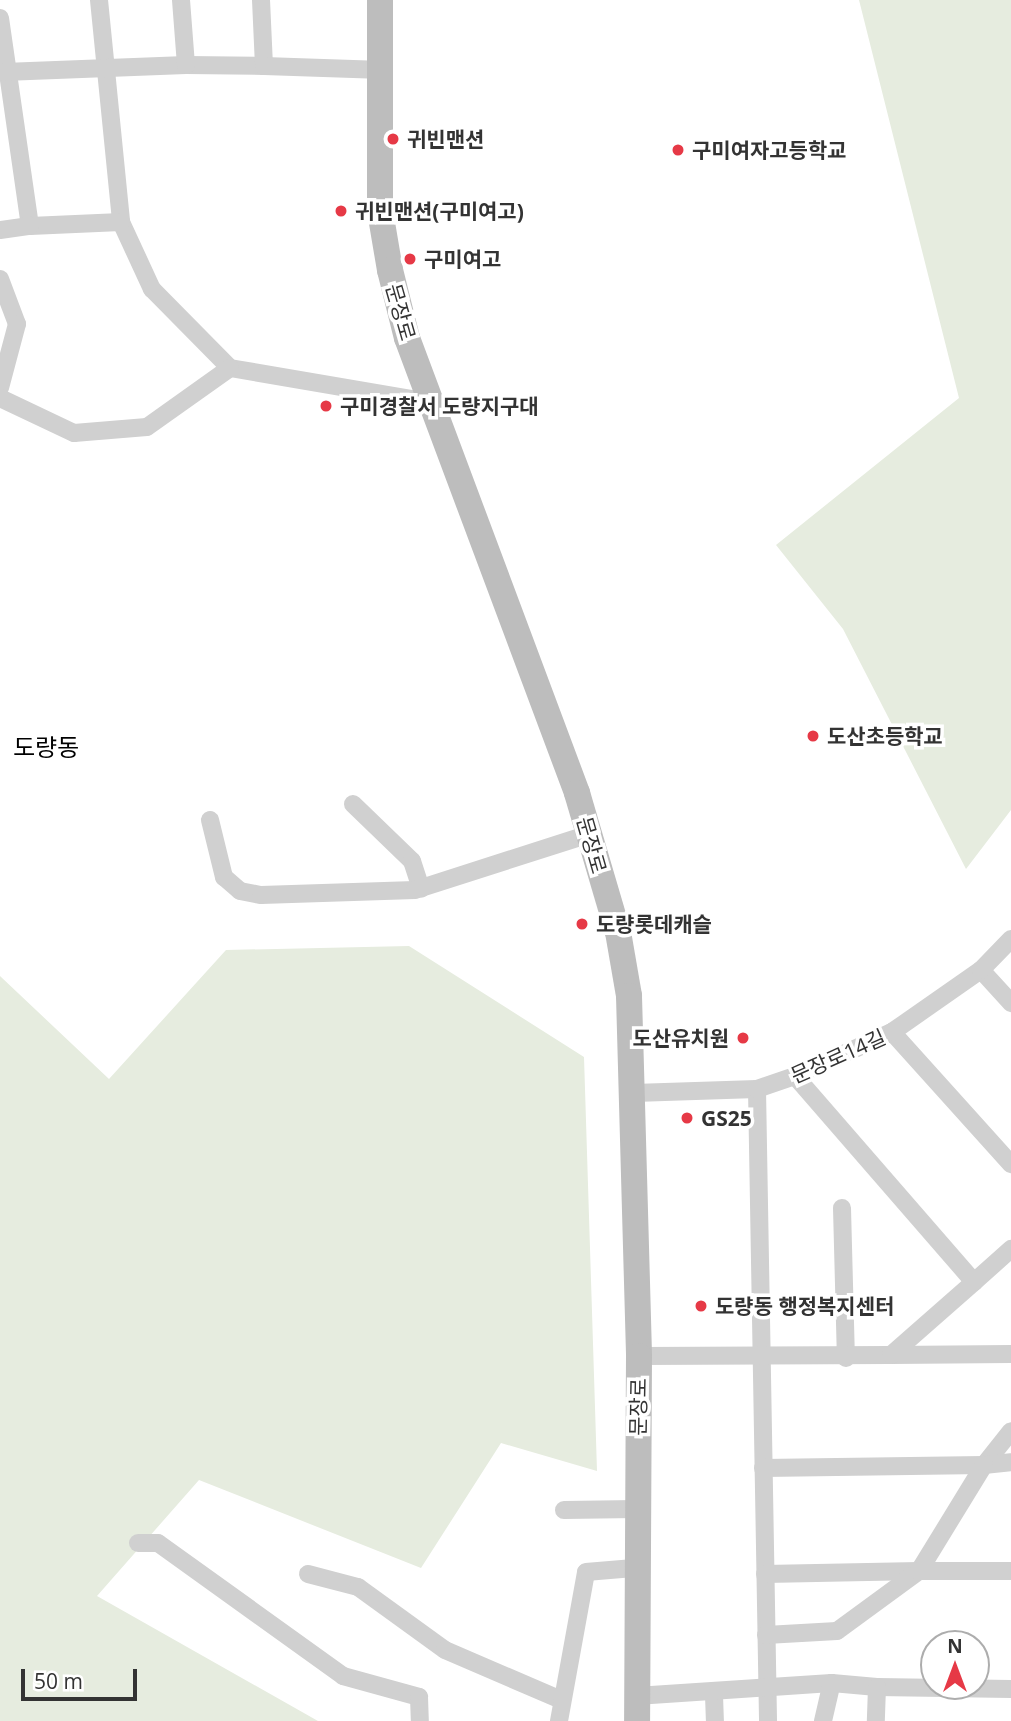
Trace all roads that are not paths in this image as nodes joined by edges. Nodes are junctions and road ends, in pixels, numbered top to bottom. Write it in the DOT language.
graph roads {
  1 [pos="99,0"];
  2 [pos="181,0"];
  3 [pos="261,0"];
  4 [pos="380,0"];
  5 [pos="0,18"];
  6 [pos="106,65"];
  7 [pos="186,65"];
  8 [pos="264,66"];
  9 [pos="383,70"];
  10 [pos="4,72"];
  11 [pos="121,222"];
  12 [pos="30,226"];
  13 [pos="0,230"];
  14 [pos="0,279"];
  15 [pos="230,368"];
  16 [pos="0,387"];
  17 [pos="0,398"];
  18 [pos="434,403"];
  19 [pos="353,804"];
  20 [pos="210,820"];
  21 [pos="589,834"];
  22 [pos="421,889"];
  23 [pos="1011,939"];
  24 [pos="981,970"];
  25 [pos="1011,1003"];
  26 [pos="892,1032"];
  27 [pos="795,1076"];
  28 [pos="757,1089"];
  29 [pos="634,1093"];
  30 [pos="1011,1164"];
  31 [pos="842,1208"];
  32 [pos="1011,1249"];
  33 [pos="974,1282"];
  34 [pos="891,1354"];
  35 [pos="1011,1354"];
  36 [pos="762,1355"];
  37 [pos="639,1356"];
  38 [pos="846,1358"];
  39 [pos="1011,1431"];
  40 [pos="1011,1462"];
  41 [pos="984,1465"];
  42 [pos="763,1468"];
  43 [pos="564,1510"];
  44 [pos="636,1510"];
  45 [pos="138,1543"];
  46 [pos="634,1568"];
  47 [pos="919,1571"];
  48 [pos="1011,1572"];
  49 [pos="308,1574"];
  50 [pos="765,1574"];
  51 [pos="766,1635"];
  52 [pos="832,1683"];
  53 [pos="877,1687"];
  54 [pos="1011,1689"];
  55 [pos="767,1691"];
  56 [pos="714,1695"];
  57 [pos="561,1700"];
  58 [pos="636,1709"];
  59 [pos="420,1721"];
  60 [pos="559,1721"];
  61 [pos="715,1721"];
  62 [pos="768,1721"];
  63 [pos="823,1721"];
  64 [pos="876,1721"];
  1 -- 6 [label="street"];
  2 -- 7 [label="street"];
  3 -- 8 [label="street"];
  4 -- 9 [label="street, 문장로"];
  5 -- 10 [label="street"];
  6 -- 7 [label="street"];
  6 -- 10 [label="street"];
  6 -- 11 [label="street"];
  7 -- 8 [label="street"];
  8 -- 9 [label="street"];
  9 -- 18 [label="street, 문장로"];
  10 -- 12 [label="street"];
  11 -- 12 [label="street"];
  11 -- 15 [label="street"];
  12 -- 13 [label="street"];
  14 -- 16 [label="street"];
  15 -- 17 [label="street"];
  15 -- 18 [label="street"];
  18 -- 21 [label="street, 문장로"];
  19 -- 22 [label="street"];
  20 -- 22 [label="street"];
  21 -- 22 [label="street"];
  21 -- 29 [label="street, 문장로"];
  23 -- 24 [label="street, 문장로14길"];
  24 -- 25 [label="street"];
  24 -- 26 [label="street, 문장로14길"];
  26 -- 27 [label="street, 문장로14길"];
  26 -- 30 [label="street"];
  27 -- 28 [label="street, 문장로14길"];
  27 -- 33 [label="street"];
  28 -- 29 [label="street, 문장로14길"];
  28 -- 36 [label="street"];
  29 -- 37 [label="street, 문장로"];
  31 -- 38 [label="street"];
  32 -- 33 [label="street"];
  33 -- 34 [label="street"];
  34 -- 35 [label="street"];
  34 -- 38 [label="street"];
  36 -- 37 [label="street"];
  36 -- 38 [label="street"];
  36 -- 42 [label="street"];
  37 -- 44 [label="street, 문장로"];
  39 -- 41 [label="street"];
  40 -- 41 [label="street"];
  41 -- 42 [label="street"];
  41 -- 47 [label="street"];
  42 -- 50 [label="street"];
  43 -- 44 [label="street"];
  44 -- 46 [label="street, 문장로"];
  45 -- 59 [label="street"];
  46 -- 57 [label="street"];
  46 -- 58 [label="street, 문장로"];
  47 -- 48 [label="street"];
  47 -- 50 [label="street"];
  47 -- 51 [label="street"];
  49 -- 57 [label="street"];
  50 -- 51 [label="street"];
  51 -- 55 [label="street"];
  52 -- 53 [label="street"];
  52 -- 55 [label="street"];
  52 -- 63 [label="street"];
  53 -- 54 [label="street"];
  53 -- 64 [label="street"];
  55 -- 56 [label="street"];
  55 -- 62 [label="street"];
  56 -- 58 [label="street"];
  56 -- 61 [label="street"];
  57 -- 60 [label="street"];
}
